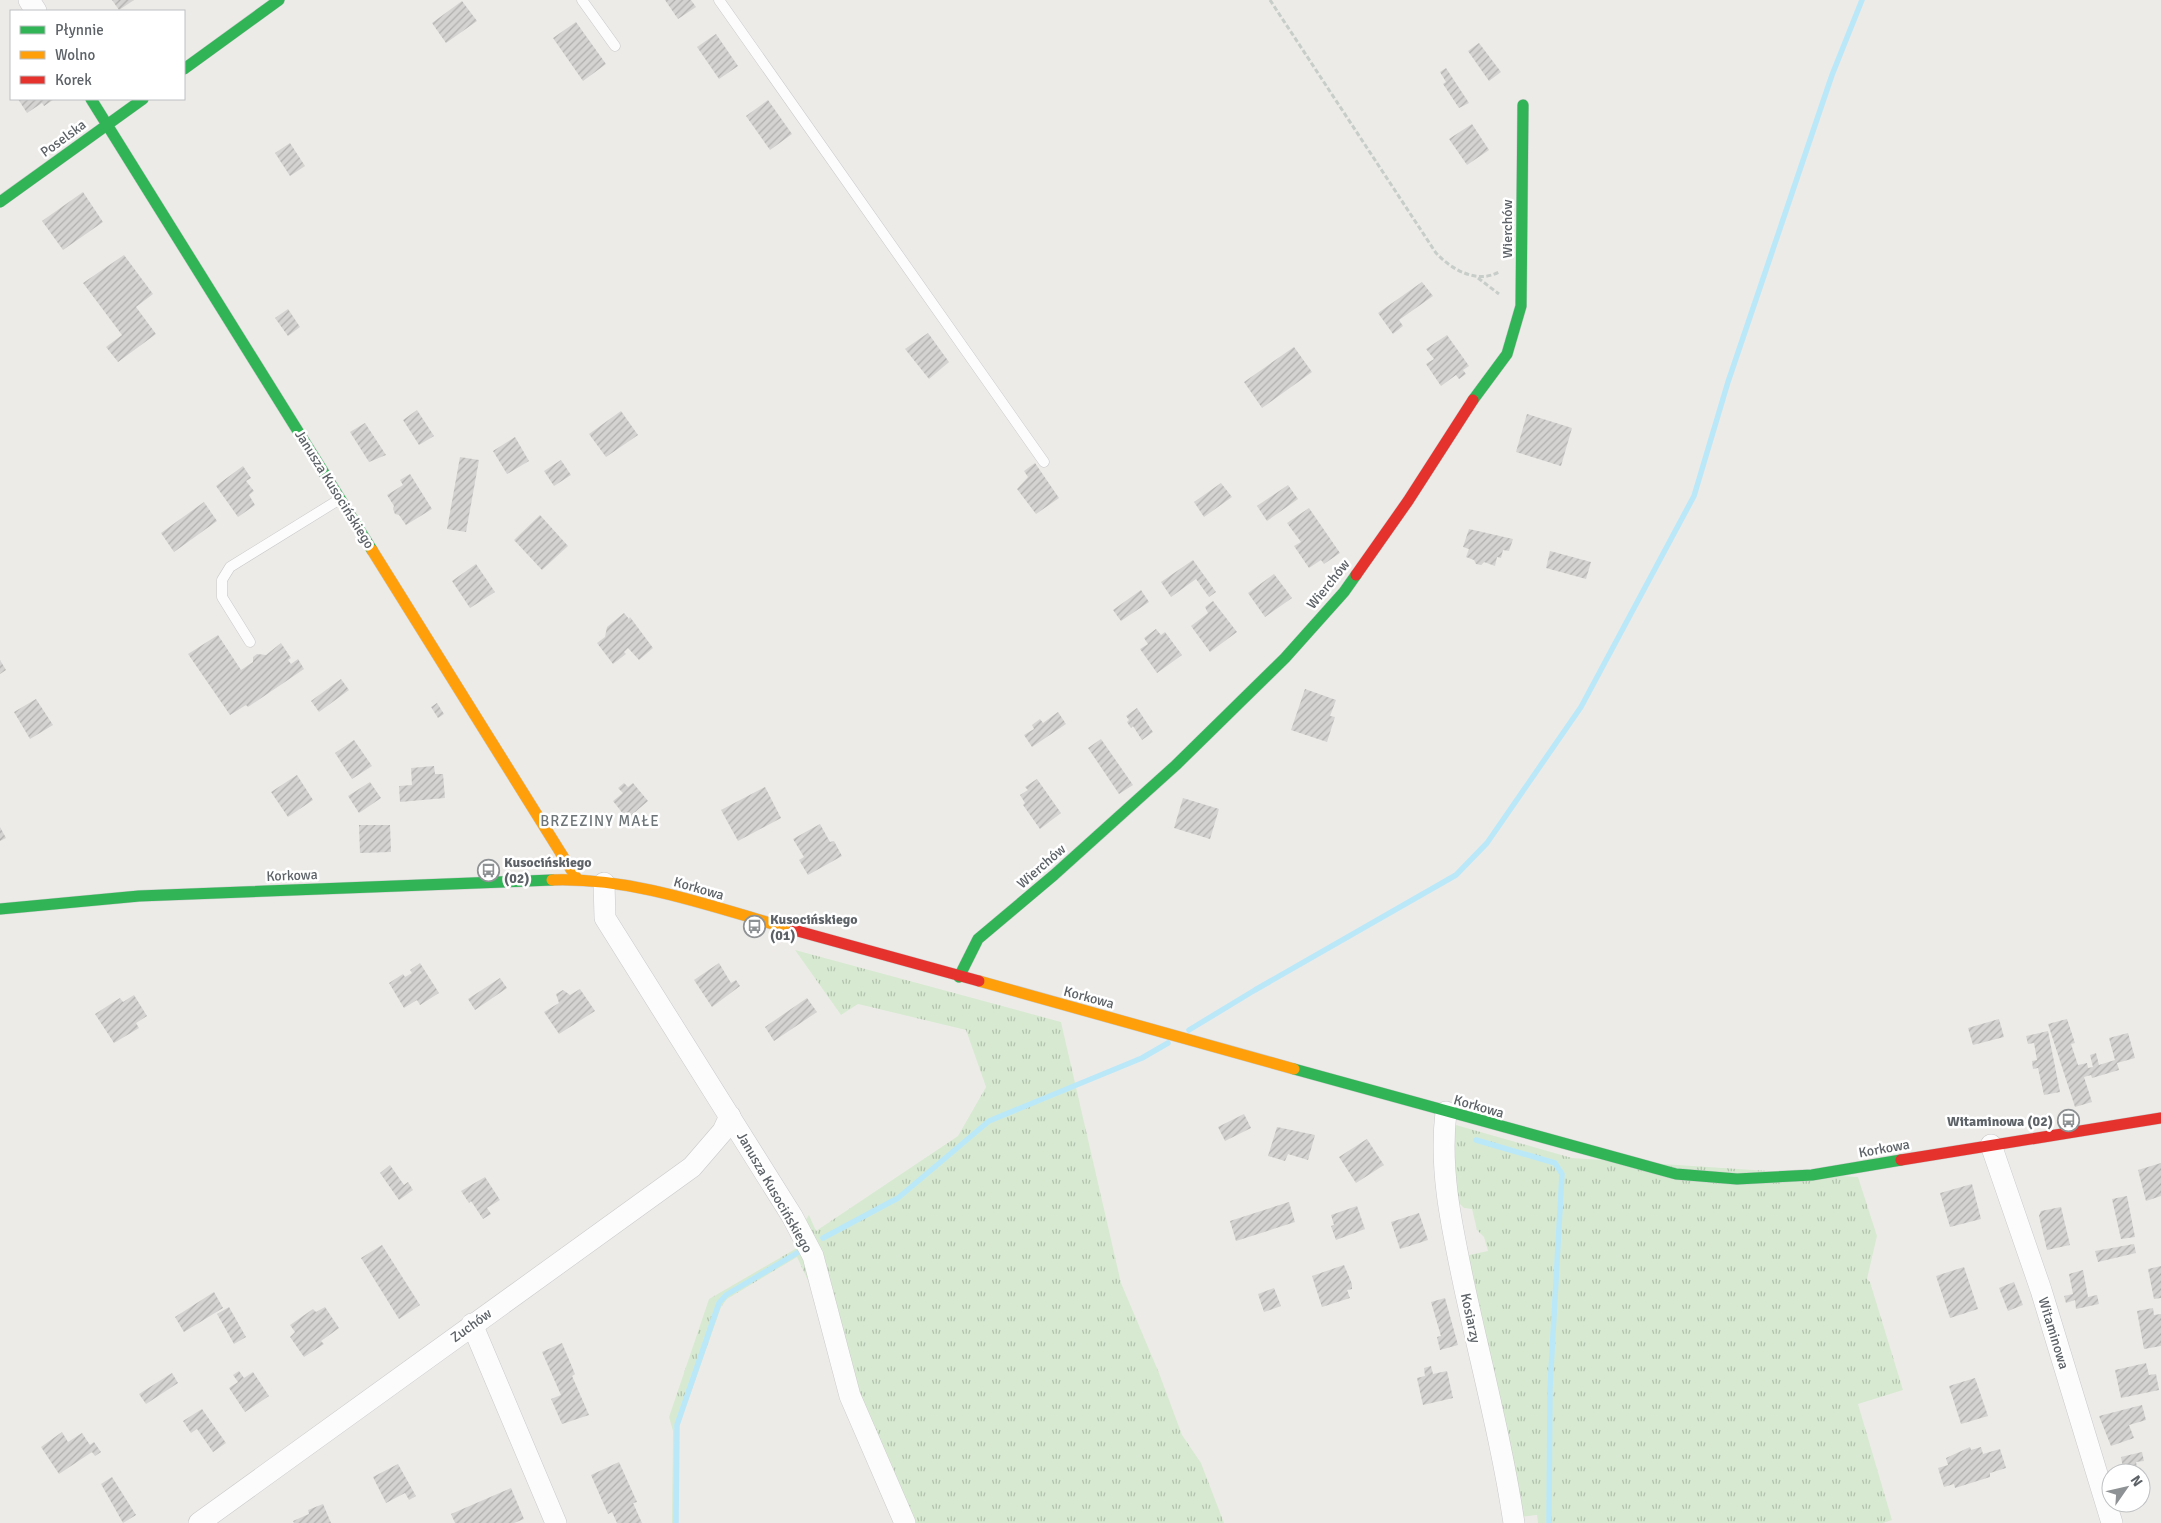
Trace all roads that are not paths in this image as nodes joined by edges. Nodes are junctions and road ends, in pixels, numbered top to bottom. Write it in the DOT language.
graph roads {
  1 [pos="280,0"];
  2 [pos="582,0"];
  3 [pos="719,0"];
  4 [pos="614,46"];
  5 [pos="185,69"];
  6 [pos="92,100"];
  7 [pos="142,100"];
  8 [pos="1523,105"];
  9 [pos="107,125"];
  10 [pos="0,202"];
  11 [pos="1044,462"];
  12 [pos="341,498"];
  13 [pos="250,642"];
  14 [pos="578,879"];
  15 [pos="604,883"];
  16 [pos="0,909"];
  17 [pos="959,977"];
  18 [pos="1446,1112"];
  19 [pos="730,1116"];
  20 [pos="2161,1118"];
  21 [pos="1991,1145"];
  22 [pos="472,1324"];
  23 [pos="199,1523"];
  24 [pos="556,1523"];
  25 [pos="905,1523"];
  26 [pos="1514,1523"];
  27 [pos="2112,1523"];
  1 -- 5 [label="street"];
  2 -- 4 [label="lane"];
  3 -- 11 [label="lane"];
  6 -- 9 [label="street, Janusza Kusocińskiego"];
  7 -- 9 [label="street, Poselska"];
  8 -- 17 [label="street, Wierchów"];
  9 -- 10 [label="street, Poselska"];
  9 -- 12 [label="street, Janusza Kusocińskiego"];
  12 -- 13 [label="lane"];
  12 -- 14 [label="street, Janusza Kusocińskiego"];
  14 -- 15 [label="street, Korkowa"];
  14 -- 16 [label="street, Korkowa"];
  15 -- 17 [label="street, Korkowa"];
  15 -- 19 [label="street, Janusza Kusocińskiego"];
  17 -- 18 [label="street, Korkowa"];
  18 -- 21 [label="street, Korkowa"];
  18 -- 26 [label="street, Kosiarzy"];
  19 -- 22 [label="street, Zuchów"];
  19 -- 25 [label="street, Janusza Kusocińskiego"];
  20 -- 21 [label="street, Korkowa"];
  21 -- 27 [label="street, Witaminowa"];
  22 -- 23 [label="street, Zuchów"];
  22 -- 24 [label="street"];
}
